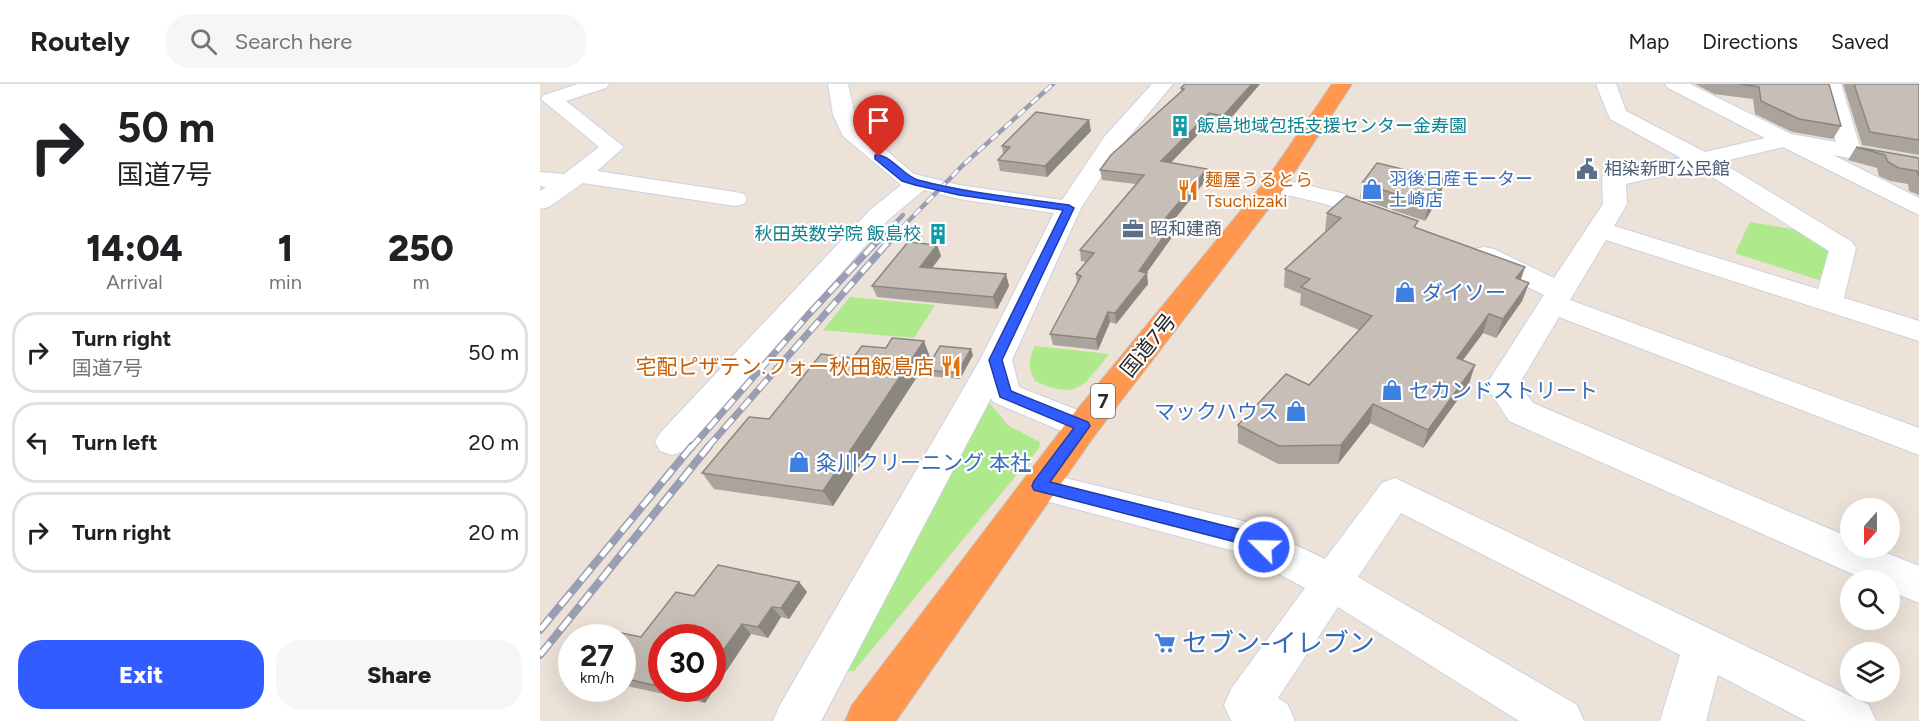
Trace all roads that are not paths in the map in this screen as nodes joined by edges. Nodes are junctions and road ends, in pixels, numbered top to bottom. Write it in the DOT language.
graph roads {
  1 [pos="599,84"];
  2 [pos="838,84"];
  3 [pos="1163,84"];
  4 [pos="1342,84"];
  5 [pos="1606,84"];
  6 [pos="1675,84"];
  7 [pos="1831,84"];
  8 [pos="1786,140"];
  9 [pos="1850,152"];
  10 [pos="1700,159"];
  11 [pos="1919,164"];
  12 [pos="540,179"];
  13 [pos="573,179"];
  14 [pos="918,183"];
  15 [pos="1275,185"];
  16 [pos="735,199"];
  17 [pos="540,202"];
  18 [pos="1069,208"];
  19 [pos="1919,208"];
  20 [pos="1410,225"];
  21 [pos="1601,230"];
  22 [pos="1465,246"];
  23 [pos="1556,298"];
  24 [pos="1829,302"];
  25 [pos="1919,331"];
  26 [pos="996,360"];
  27 [pos="1083,426"];
  28 [pos="672,442"];
  29 [pos="1919,442"];
  30 [pos="1040,486"];
  31 [pos="1332,582"];
  32 [pos="1919,585"];
  33 [pos="1704,645"];
  34 [pos="796,721"];
  35 [pos="868,721"];
  36 [pos="1272,721"];
  37 [pos="1561,721"];
  38 [pos="1683,721"];
  39 [pos="1853,721"];
  1 -- 13 [label="street"];
  2 -- 14 [label="street"];
  3 -- 18 [label="street"];
  4 -- 15 [label="highway, 国道7号 / 7"];
  5 -- 10 [label="street"];
  6 -- 8 [label="street"];
  7 -- 9 [label="street"];
  8 -- 9 [label="street"];
  8 -- 10 [label="street"];
  8 -- 19 [label="street"];
  9 -- 11 [label="street"];
  10 -- 21 [label="street"];
  10 -- 24 [label="street"];
  12 -- 13 [label="street"];
  13 -- 16 [label="street"];
  13 -- 17 [label="street"];
  14 -- 18 [label="street"];
  14 -- 28 [label="street"];
  15 -- 20 [label="street"];
  15 -- 27 [label="highway, 国道7号 / 7"];
  18 -- 26 [label="street"];
  21 -- 23 [label="street"];
  21 -- 24 [label="street"];
  22 -- 23 [label="street"];
  23 -- 29 [label="street"];
  23 -- 32 [label="street"];
  24 -- 25 [label="street"];
  26 -- 27 [label="street"];
  26 -- 34 [label="street"];
  27 -- 30 [label="highway, 国道7号 / 7"];
  30 -- 31 [label="street"];
  30 -- 35 [label="highway, 国道7号 / 7"];
  31 -- 33 [label="street"];
  31 -- 36 [label="street"];
  31 -- 37 [label="street"];
  33 -- 38 [label="street"];
  33 -- 39 [label="street"];
}
